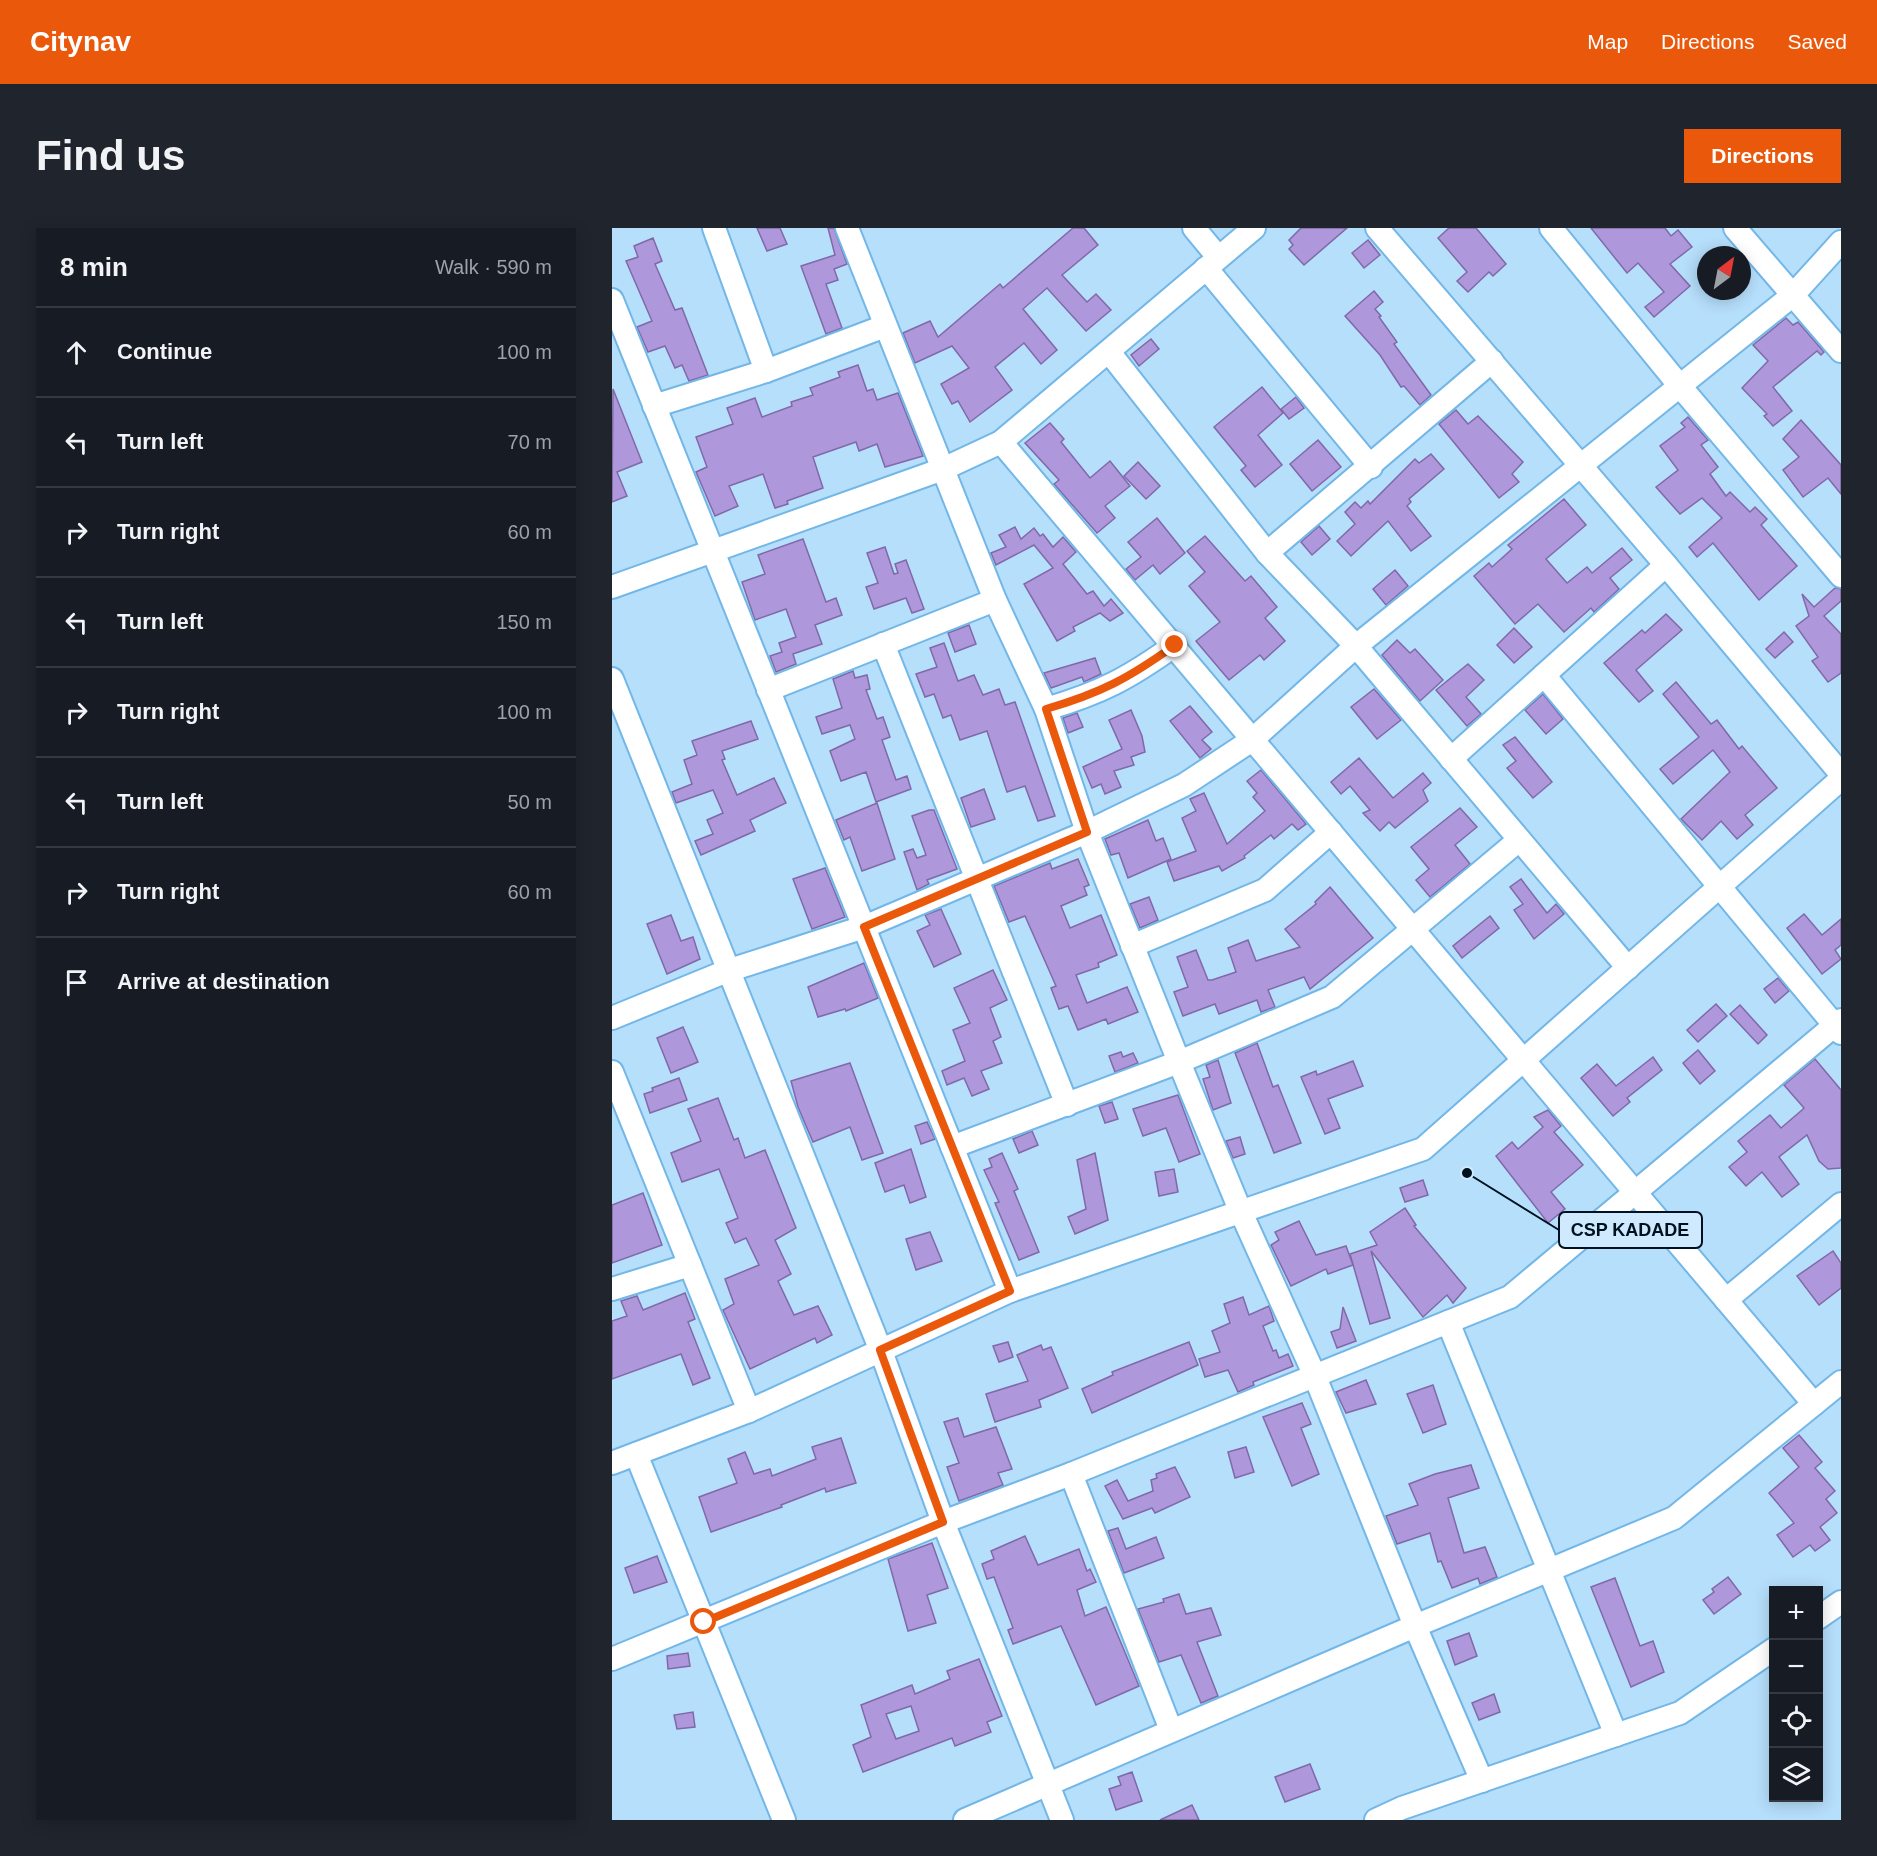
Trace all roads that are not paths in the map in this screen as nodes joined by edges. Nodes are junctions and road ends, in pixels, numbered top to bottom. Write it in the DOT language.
graph roads {
  1 [pos="714,228"];
  2 [pos="847,228"];
  3 [pos="1194,228"];
  4 [pos="1254,228"];
  5 [pos="1377,228"];
  6 [pos="1551,228"];
  7 [pos="1735,228"];
  8 [pos="1841,242"];
  9 [pos="1212,262"];
  10 [pos="1793,295"];
  11 [pos="612,300"];
  12 [pos="885,326"];
  13 [pos="1841,351"];
  14 [pos="1108,352"];
  15 [pos="1492,361"];
  16 [pos="766,371"];
  17 [pos="1679,385"];
  18 [pos="654,406"];
  19 [pos="1001,442"];
  20 [pos="1371,466"];
  21 [pos="1582,467"];
  22 [pos="943,469"];
  23 [pos="712,550"];
  24 [pos="1267,553"];
  25 [pos="1666,565"];
  26 [pos="1841,576"];
  27 [pos="612,587"];
  28 [pos="995,600"];
  29 [pos="883,644"];
  30 [pos="1175,645"];
  31 [pos="1356,646"];
  32 [pos="1544,675"];
  33 [pos="612,679"];
  34 [pos="768,690"];
  35 [pos="1046,709"];
  36 [pos="1251,740"];
  37 [pos="1451,759"];
  38 [pos="1841,774"];
  39 [pos="1841,779"];
  40 [pos="1087,832"];
  41 [pos="1331,832"];
  42 [pos="1519,840"];
  43 [pos="976,880"];
  44 [pos="1719,887"];
  45 [pos="864,927"];
  46 [pos="1413,929"];
  47 [pos="1132,946"];
  48 [pos="1628,968"];
  49 [pos="727,971"];
  50 [pos="612,1018"];
  51 [pos="1839,1026"];
  52 [pos="1524,1060"];
  53 [pos="1179,1062"];
  54 [pos="612,1072"];
  55 [pos="1067,1105"];
  56 [pos="952,1147"];
  57 [pos="1635,1192"];
  58 [pos="1841,1204"];
  59 [pos="1240,1210"];
  60 [pos="690,1265"];
  61 [pos="612,1289"];
  62 [pos="1010,1291"];
  63 [pos="1726,1300"];
  64 [pos="1448,1322"];
  65 [pos="880,1350"];
  66 [pos="1314,1374"];
  67 [pos="1841,1382"];
  68 [pos="1814,1404"];
  69 [pos="749,1410"];
  70 [pos="636,1454"];
  71 [pos="612,1463"];
  72 [pos="1071,1474"];
  73 [pos="943,1522"];
  74 [pos="1549,1570"];
  75 [pos="1841,1602"];
  76 [pos="1823,1615"];
  77 [pos="704,1622"];
  78 [pos="1415,1626"];
  79 [pos="1769,1652"];
  80 [pos="612,1659"];
  81 [pos="1171,1730"];
  82 [pos="1616,1735"];
  83 [pos="1482,1781"];
  84 [pos="1047,1787"];
  85 [pos="784,1820"];
  86 [pos="964,1820"];
  87 [pos="1062,1820"];
  88 [pos="1376,1820"];
  1 -- 16 [label="street"];
  2 -- 12 [label="street"];
  3 -- 9 [label="street"];
  4 -- 9 [label="street"];
  5 -- 15 [label="street"];
  6 -- 17 [label="street"];
  7 -- 10 [label="street"];
  8 -- 10 [label="street"];
  9 -- 14 [label="street"];
  9 -- 20 [label="street"];
  10 -- 13 [label="street"];
  10 -- 17 [label="street"];
  11 -- 18 [label="street"];
  12 -- 16 [label="street"];
  12 -- 22 [label="street"];
  14 -- 19 [label="street"];
  14 -- 24 [label="street"];
  15 -- 20 [label="street"];
  15 -- 21 [label="street"];
  16 -- 18 [label="street"];
  17 -- 21 [label="street"];
  17 -- 26 [label="street"];
  18 -- 23 [label="street"];
  19 -- 22 [label="street"];
  19 -- 30 [label="street"];
  20 -- 24 [label="street"];
  21 -- 25 [label="street"];
  21 -- 31 [label="street"];
  22 -- 23 [label="street"];
  22 -- 28 [label="street"];
  23 -- 27 [label="street"];
  23 -- 34 [label="street"];
  24 -- 31 [label="street"];
  25 -- 32 [label="street"];
  25 -- 38 [label="street"];
  28 -- 29 [label="street"];
  28 -- 35 [label="street"];
  29 -- 34 [label="street"];
  29 -- 43 [label="street"];
  30 -- 35 [label="street"];
  30 -- 36 [label="street"];
  31 -- 36 [label="street"];
  31 -- 37 [label="street"];
  32 -- 37 [label="street"];
  32 -- 44 [label="street"];
  33 -- 49 [label="street"];
  34 -- 45 [label="street"];
  35 -- 40 [label="street"];
  36 -- 40 [label="street"];
  36 -- 41 [label="street"];
  37 -- 42 [label="street"];
  39 -- 44 [label="street"];
  40 -- 43 [label="street"];
  40 -- 47 [label="street"];
  41 -- 46 [label="street"];
  41 -- 47 [label="street"];
  42 -- 46 [label="street"];
  42 -- 48 [label="street"];
  43 -- 45 [label="street"];
  43 -- 55 [label="street"];
  44 -- 48 [label="street"];
  44 -- 51 [label="street"];
  45 -- 49 [label="street"];
  45 -- 56 [label="street"];
  46 -- 52 [label="street"];
  46 -- 53 [label="street"];
  47 -- 53 [label="street"];
  48 -- 52 [label="street"];
  49 -- 50 [label="street"];
  49 -- 65 [label="street"];
  51 -- 57 [label="street"];
  52 -- 57 [label="street"];
  52 -- 59 [label="street"];
  53 -- 55 [label="street"];
  53 -- 59 [label="street"];
  54 -- 60 [label="street"];
  55 -- 56 [label="street"];
  56 -- 62 [label="street"];
  57 -- 63 [label="street"];
  57 -- 64 [label="street"];
  58 -- 63 [label="street"];
  59 -- 62 [label="street"];
  59 -- 66 [label="street"];
  60 -- 61 [label="street"];
  60 -- 69 [label="street"];
  62 -- 65 [label="street"];
  63 -- 68 [label="street"];
  64 -- 66 [label="street"];
  64 -- 74 [label="street"];
  65 -- 69 [label="street"];
  65 -- 73 [label="street"];
  66 -- 72 [label="street"];
  66 -- 78 [label="street"];
  67 -- 68 [label="street"];
  68 -- 74 [label="street"];
  69 -- 70 [label="street"];
  70 -- 71 [label="street"];
  70 -- 77 [label="street"];
  72 -- 73 [label="street"];
  72 -- 81 [label="street"];
  73 -- 77 [label="street"];
  73 -- 84 [label="street"];
  74 -- 78 [label="street"];
  74 -- 82 [label="street"];
  75 -- 76 [label="street"];
  77 -- 80 [label="street"];
  77 -- 85 [label="street"];
  78 -- 81 [label="street"];
  78 -- 83 [label="street"];
  79 -- 82 [label="street"];
  81 -- 84 [label="street"];
  82 -- 83 [label="street"];
  83 -- 88 [label="street"];
  84 -- 86 [label="street"];
  84 -- 87 [label="street"];
}
